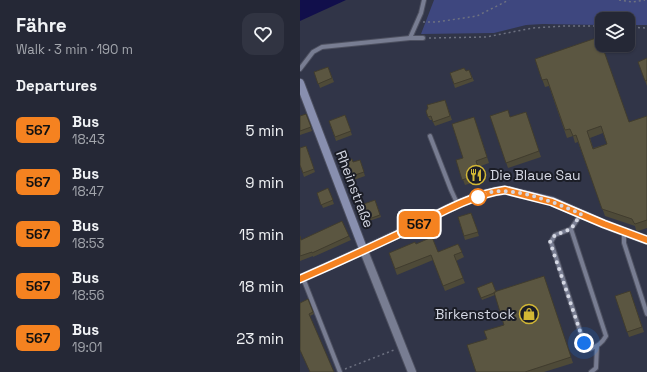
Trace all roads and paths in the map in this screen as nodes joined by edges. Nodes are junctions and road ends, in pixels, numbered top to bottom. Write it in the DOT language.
graph roads {
  1 [pos="424,0"];
  2 [pos="509,0"];
  3 [pos="619,0"];
  4 [pos="644,0"];
  5 [pos="417,22"];
  6 [pos="595,26"];
  7 [pos="635,27"];
  8 [pos="647,28"];
  9 [pos="410,38"];
  10 [pos="423,38"];
  11 [pos="300,69"];
  12 [pos="300,83"];
  13 [pos="430,136"];
  14 [pos="458,205"];
  15 [pos="581,214"];
  16 [pos="571,229"];
  17 [pos="624,231"];
  18 [pos="647,240"];
  19 [pos="364,250"];
  20 [pos="302,278"];
  21 [pos="647,314"];
  22 [pos="597,346"];
  23 [pos="402,347"];
  24 [pos="340,372"];
  25 [pos="412,372"];
  26 [pos="591,372"];
  1 -- 5 [label="lane"];
  2 -- 5 [label="path"];
  3 -- 4 [label="path"];
  5 -- 9 [label="lane"];
  6 -- 10 [label="path"];
  7 -- 8 [label="path"];
  9 -- 10 [label="lane"];
  9 -- 11 [label="lane"];
  12 -- 19 [label="street, Rheinstraße"];
  13 -- 14 [label="lane"];
  14 -- 15 [label="street"];
  14 -- 19 [label="street"];
  15 -- 16 [label="lane"];
  15 -- 17 [label="street"];
  16 -- 22 [label="lane"];
  16 -- 22 [label="lane"];
  17 -- 18 [label="street"];
  17 -- 21 [label="lane"];
  19 -- 20 [label="street"];
  19 -- 23 [label="street, Rheinstraße"];
  20 -- 24 [label="lane"];
  22 -- 26 [label="lane"];
  23 -- 24 [label="path"];
  23 -- 25 [label="street, Rheinstraße"];
}
